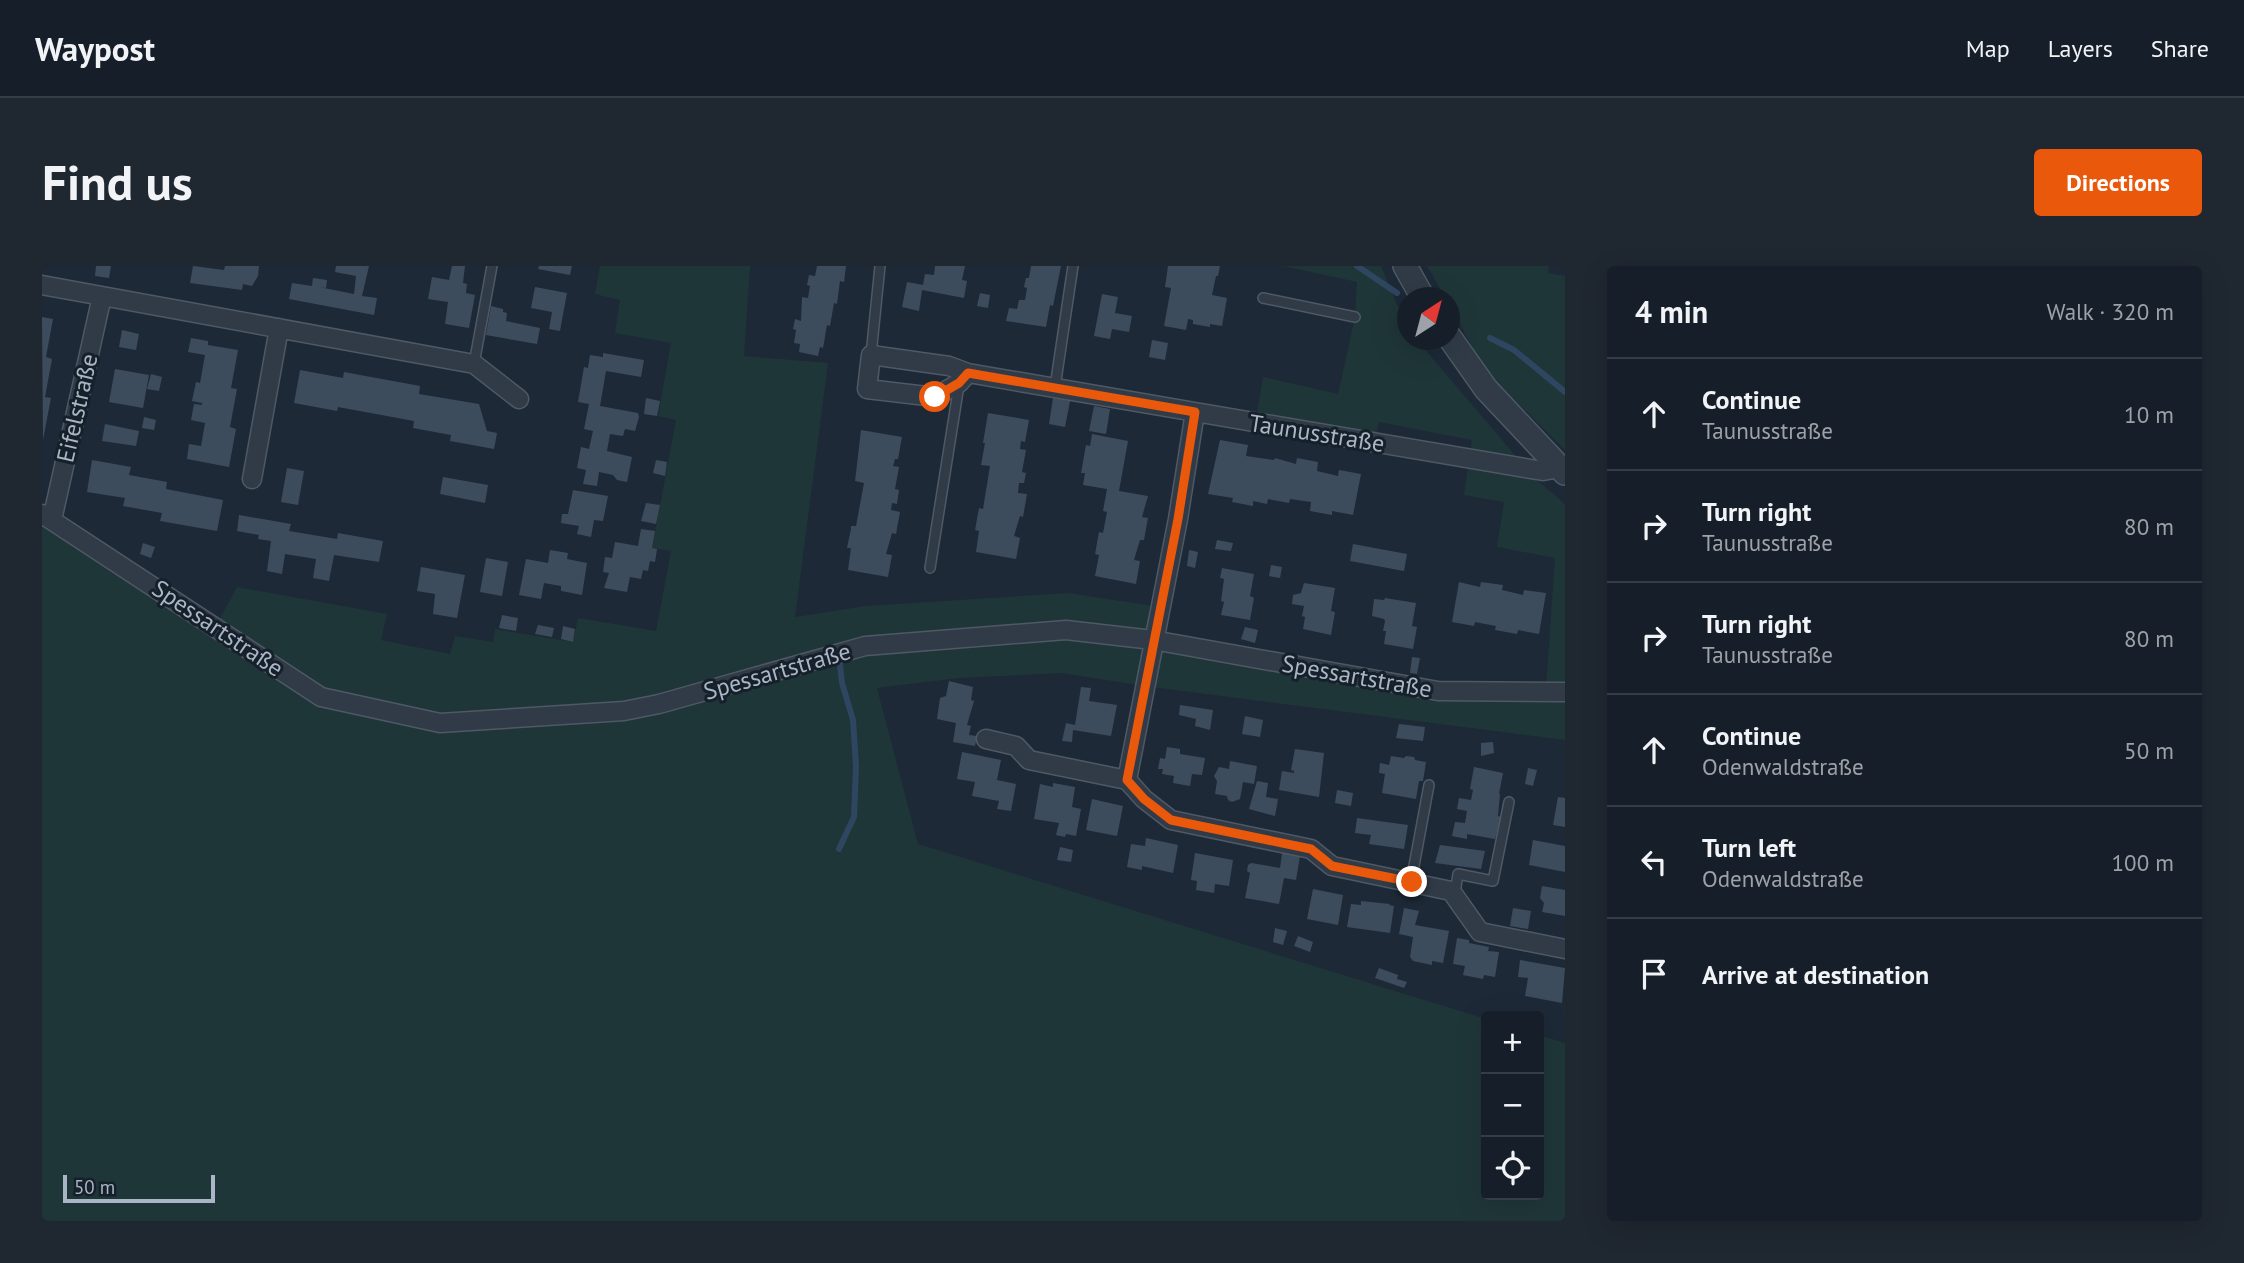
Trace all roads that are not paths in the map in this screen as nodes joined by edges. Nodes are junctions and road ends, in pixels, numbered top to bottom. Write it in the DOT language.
graph roads {
  1 [pos="492,266"];
  2 [pos="880,266"];
  3 [pos="1073,266"];
  4 [pos="1405,266"];
  5 [pos="42,285"];
  6 [pos="1417,287"];
  7 [pos="102,296"];
  8 [pos="1263,298"];
  9 [pos="1355,317"];
  10 [pos="279,328"];
  11 [pos="1458,350"];
  12 [pos="871,355"];
  13 [pos="474,364"];
  14 [pos="964,378"];
  15 [pos="1055,387"];
  16 [pos="519,399"];
  17 [pos="1195,412"];
  18 [pos="1562,470"];
  19 [pos="252,479"];
  20 [pos="47,517"];
  21 [pos="930,568"];
  22 [pos="1153,640"];
  23 [pos="1565,692"];
  24 [pos="986,739"];
  25 [pos="1127,780"];
  26 [pos="1429,785"];
  27 [pos="1510,802"];
  28 [pos="1412,882"];
  29 [pos="1451,891"];
  30 [pos="1565,949"];
  1 -- 13 [label="lane"];
  2 -- 12 [label="lane"];
  3 -- 15 [label="lane"];
  4 -- 6 [label="street"];
  5 -- 7 [label="street"];
  7 -- 10 [label="street"];
  7 -- 20 [label="street, Eifelstraße"];
  8 -- 9 [label="lane"];
  10 -- 13 [label="street"];
  10 -- 19 [label="street"];
  11 -- 18 [label="street"];
  12 -- 14 [label="street, Taunusstraße"];
  12 -- 14 [label="street"];
  13 -- 16 [label="street"];
  14 -- 15 [label="street, Taunusstraße"];
  14 -- 21 [label="lane"];
  15 -- 17 [label="street, Taunusstraße"];
  17 -- 18 [label="street, Taunusstraße"];
  17 -- 22 [label="street"];
  20 -- 22 [label="street, Spessartstraße"];
  22 -- 23 [label="street, Spessartstraße"];
  22 -- 25 [label="street"];
  24 -- 25 [label="street"];
  25 -- 28 [label="street"];
  26 -- 28 [label="lane"];
  27 -- 29 [label="lane"];
  28 -- 29 [label="street"];
  29 -- 30 [label="street"];
}
